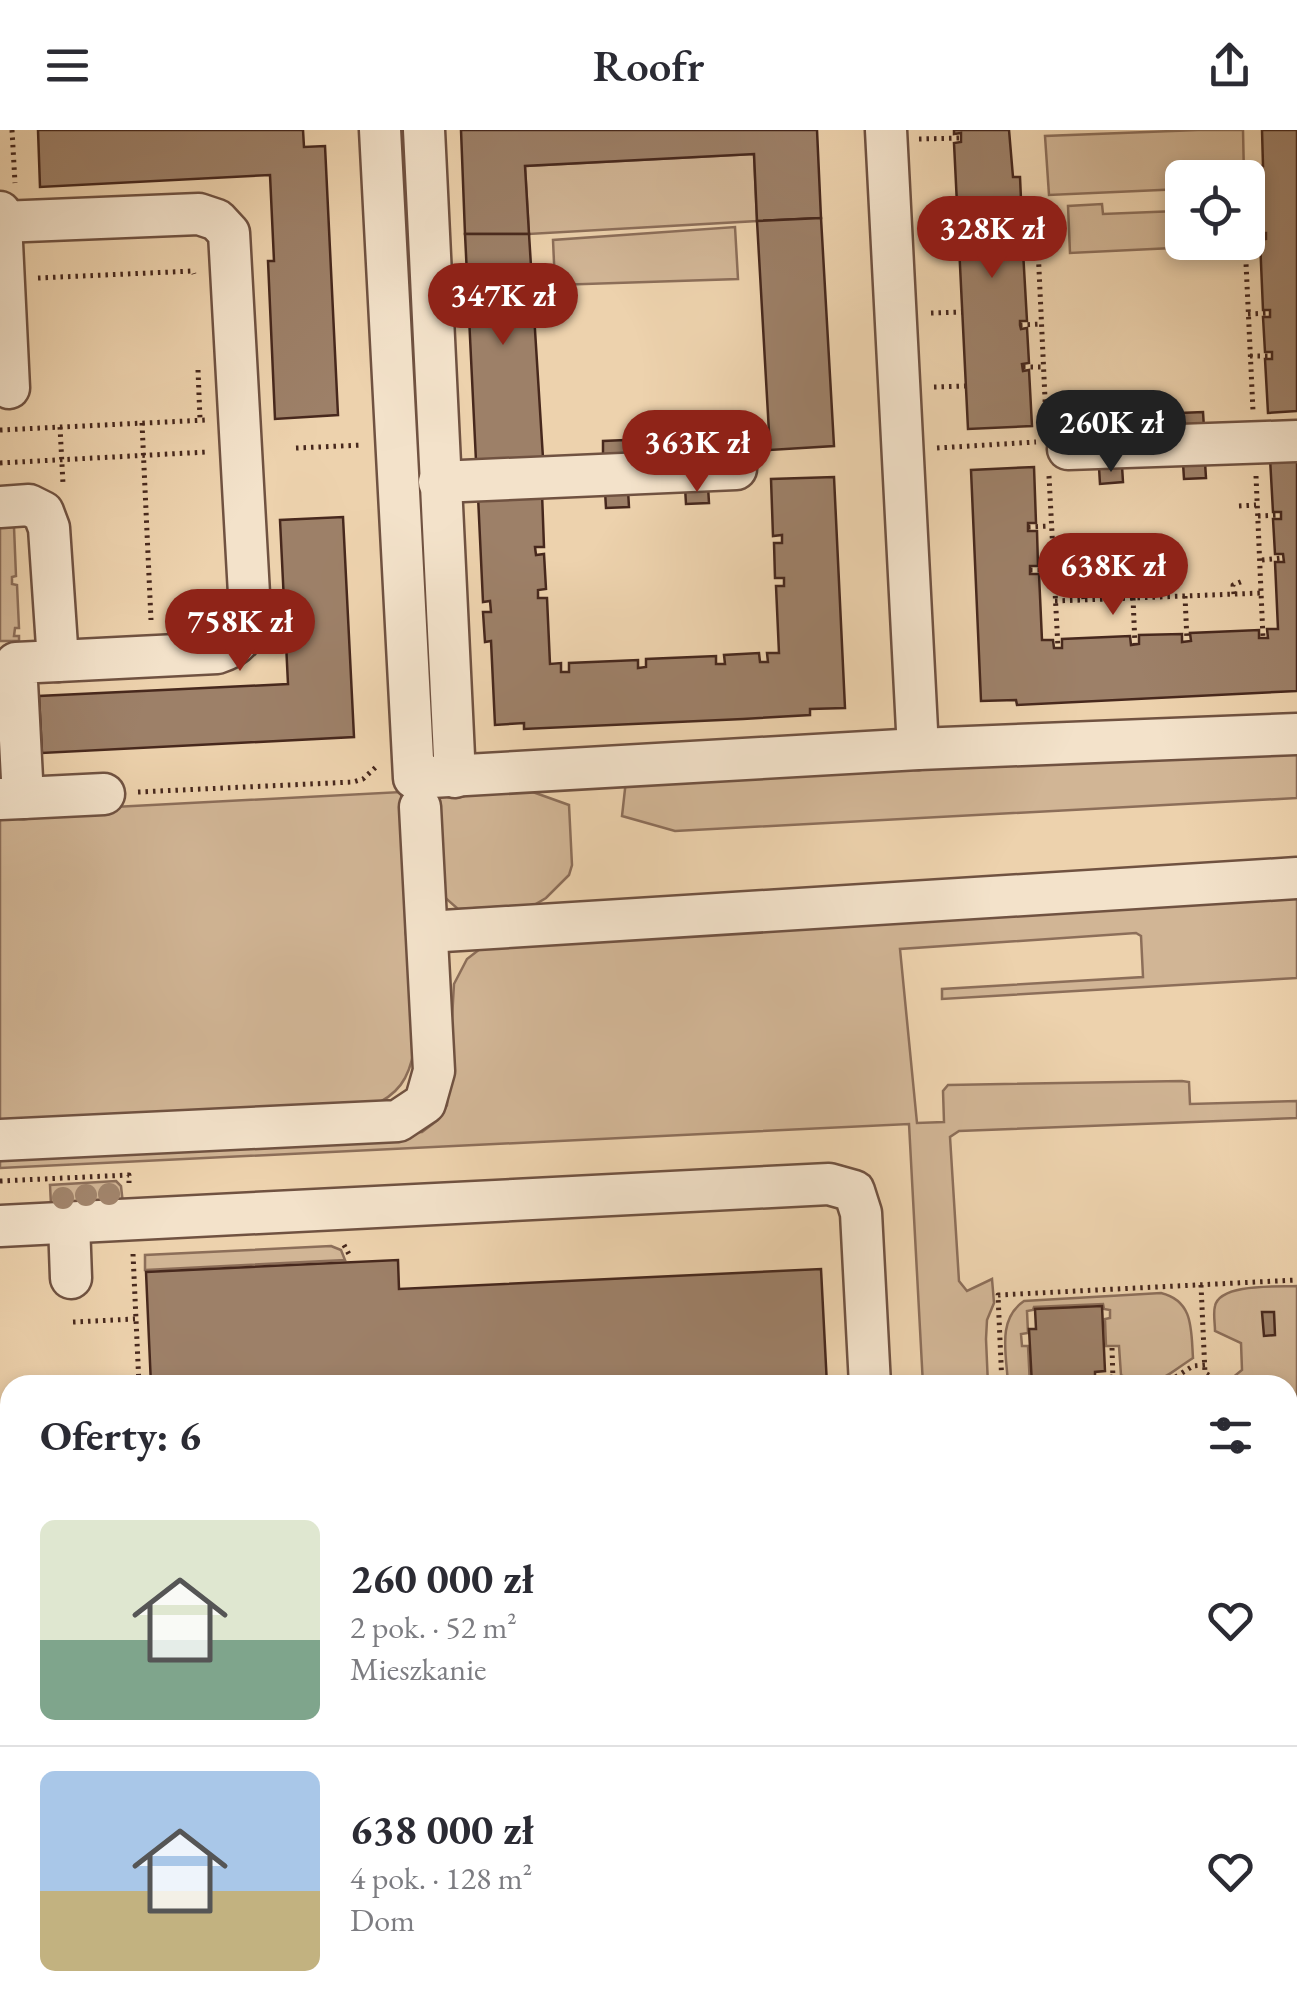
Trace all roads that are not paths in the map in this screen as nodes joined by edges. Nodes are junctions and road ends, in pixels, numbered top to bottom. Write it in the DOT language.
graph roads {
  1 [pos="380,130"];
  2 [pos="424,130"];
  3 [pos="900,134"];
  4 [pos="6,209"];
  5 [pos="9,388"];
  6 [pos="1297,441"];
  7 [pos="1058,445"];
  8 [pos="736,469"];
  9 [pos="439,482"];
  10 [pos="0,507"];
  11 [pos="58,661"];
  12 [pos="1297,734"];
  13 [pos="918,750"];
  14 [pos="454,777"];
  15 [pos="104,794"];
  16 [pos="12,798"];
  17 [pos="420,807"];
  18 [pos="1297,878"];
  19 [pos="427,932"];
  20 [pos="0,1140"];
  21 [pos="69,1222"];
  22 [pos="0,1226"];
  23 [pos="72,1278"];
  24 [pos="869,1375"];
  1 -- 14 [label="street"];
  2 -- 9 [label="street"];
  3 -- 13 [label="street"];
  4 -- 5 [label="street"];
  4 -- 11 [label="street"];
  6 -- 7 [label="street"];
  8 -- 9 [label="street"];
  9 -- 14 [label="street"];
  10 -- 11 [label="street"];
  11 -- 16 [label="street"];
  12 -- 13 [label="street"];
  13 -- 14 [label="street"];
  15 -- 16 [label="street"];
  17 -- 19 [label="street"];
  18 -- 19 [label="street"];
  19 -- 20 [label="street"];
  21 -- 22 [label="street"];
  21 -- 23 [label="street"];
  21 -- 24 [label="street"];
}
